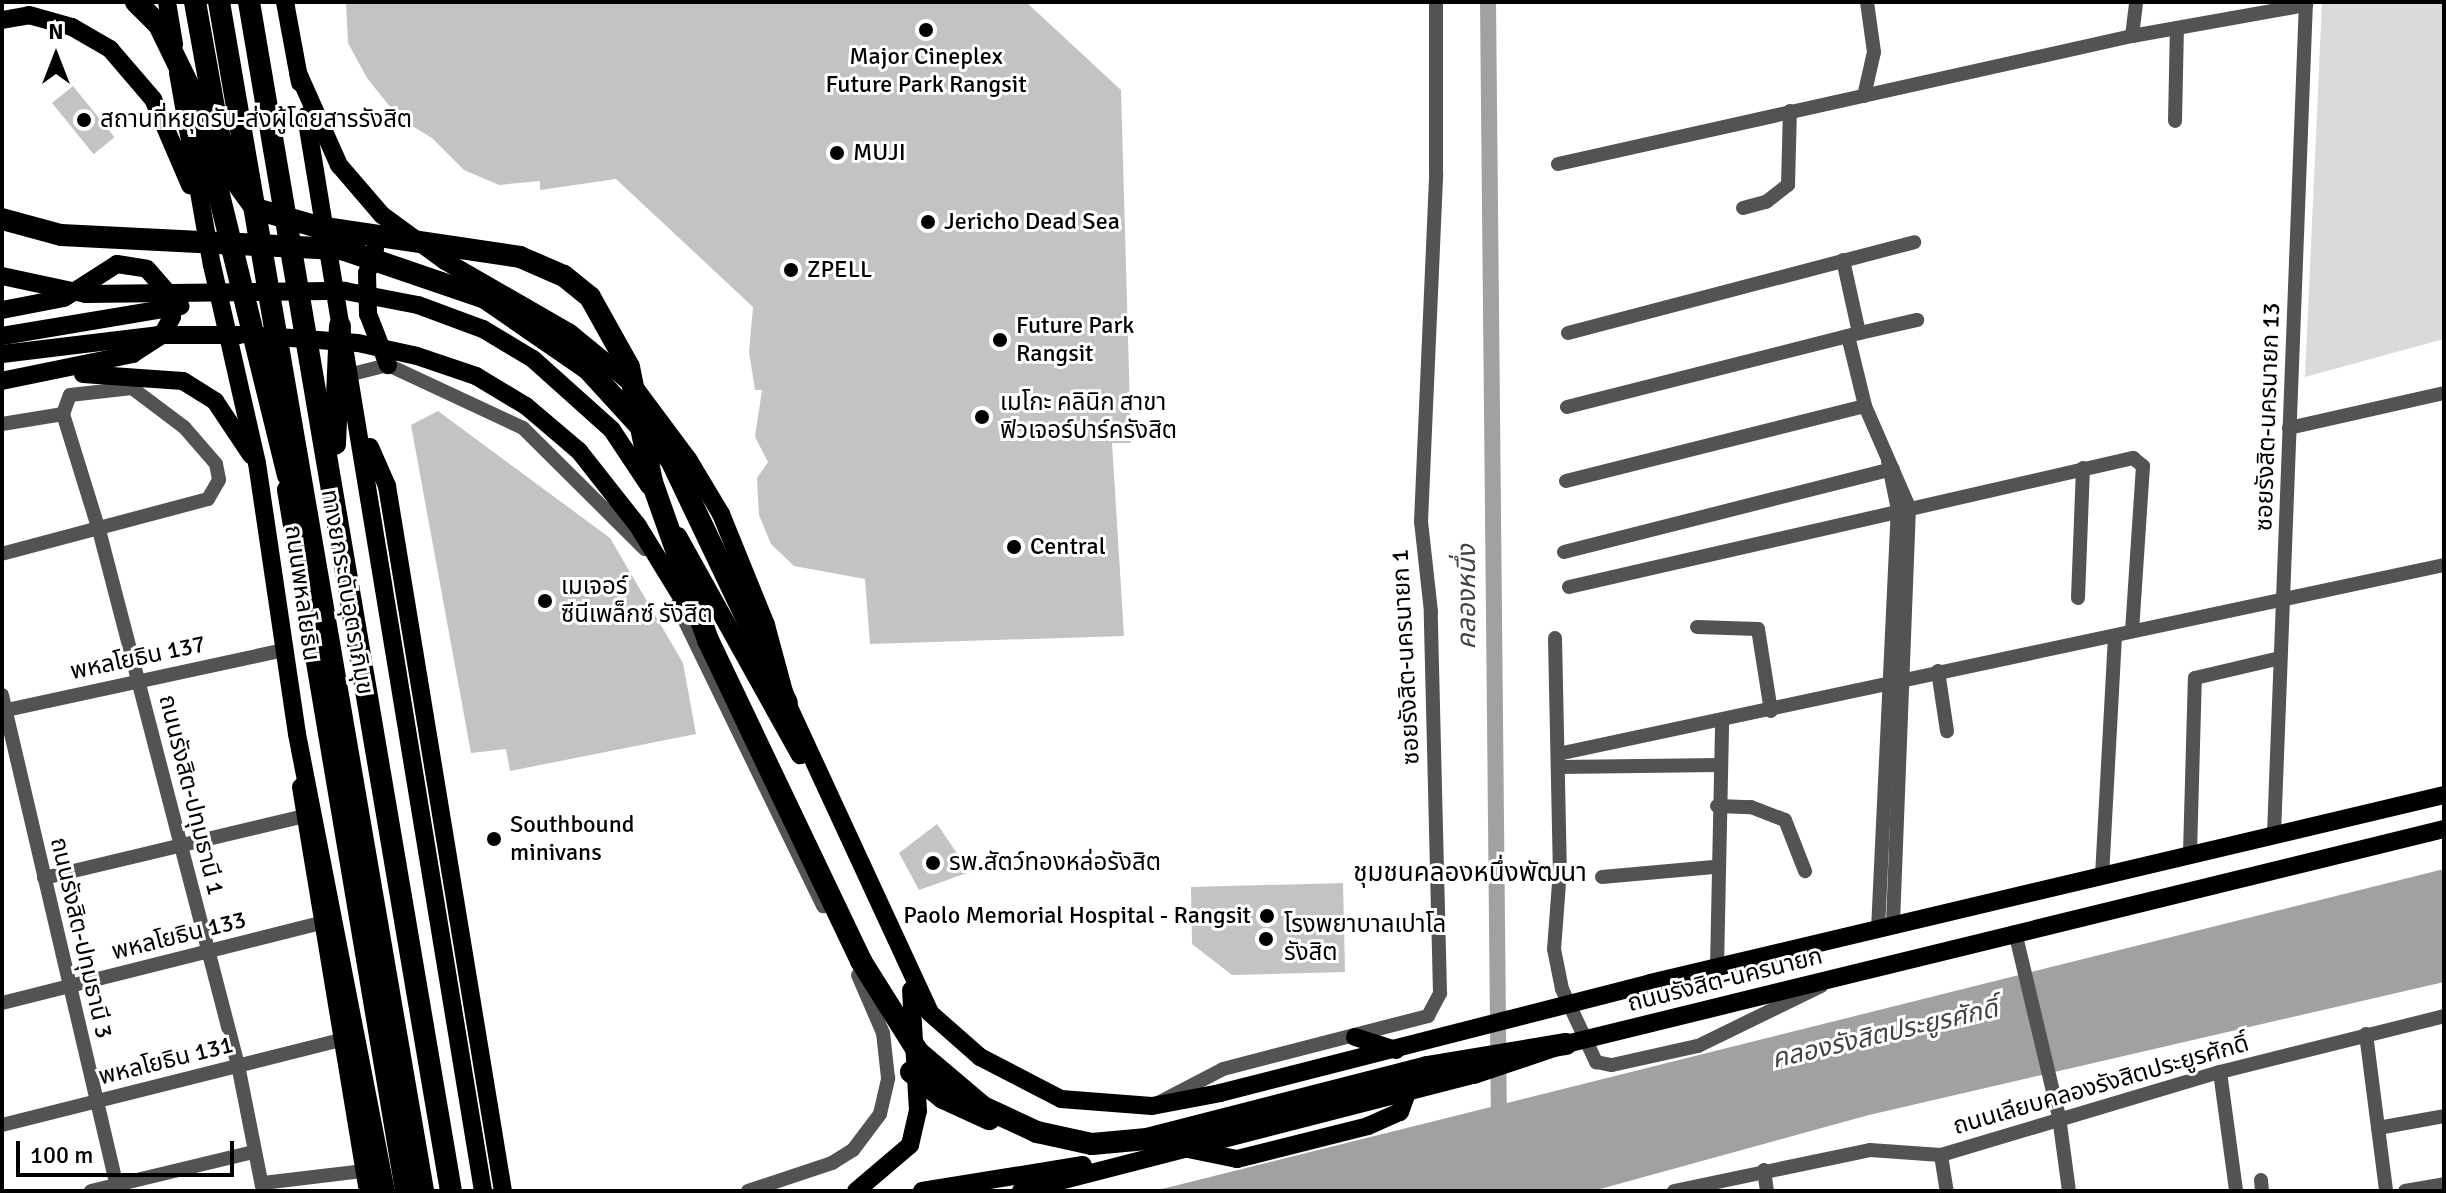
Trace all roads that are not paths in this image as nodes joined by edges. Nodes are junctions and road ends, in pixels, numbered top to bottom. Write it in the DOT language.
graph roads {
  1 [pos="136,2"];
  2 [pos="167,2"];
  3 [pos="195,2"];
  4 [pos="208,2"];
  5 [pos="219,2"];
  6 [pos="249,2"];
  7 [pos="258,2"];
  8 [pos="285,2"];
  9 [pos="1436,2"];
  10 [pos="1867,2"];
  11 [pos="2136,2"];
  12 [pos="2306,3"];
  13 [pos="2,20"];
  14 [pos="2177,28"];
  15 [pos="2132,36"];
  16 [pos="298,73"];
  17 [pos="1864,96"];
  18 [pos="1790,111"];
  19 [pos="2175,121"];
  20 [pos="1558,164"];
  21 [pos="1743,208"];
  22 [pos="201,210"];
  23 [pos="2,219"];
  24 [pos="401,231"];
  25 [pos="1914,242"];
  26 [pos="1843,260"];
  27 [pos="2,276"];
  28 [pos="279,291"];
  29 [pos="44,303"];
  30 [pos="2,310"];
  31 [pos="1917,320"];
  32 [pos="340,326"];
  33 [pos="1568,333"];
  34 [pos="1854,334"];
  35 [pos="2,336"];
  36 [pos="2,354"];
  37 [pos="388,365"];
  38 [pos="52,374"];
  39 [pos="348,375"];
  40 [pos="2,381"];
  41 [pos="2444,393"];
  42 [pos="1865,406"];
  43 [pos="1567,407"];
  44 [pos="63,414"];
  45 [pos="356,415"];
  46 [pos="2,424"];
  47 [pos="2289,428"];
  48 [pos="335,444"];
  49 [pos="257,463"];
  50 [pos="1890,467"];
  51 [pos="2083,468"];
  52 [pos="1566,481"];
  53 [pos="1903,508"];
  54 [pos="99,530"];
  55 [pos="313,548"];
  56 [pos="1564,552"];
  57 [pos="2,554"];
  58 [pos="2444,565"];
  59 [pos="1569,587"];
  60 [pos="2078,598"];
  61 [pos="2284,602"];
  62 [pos="1697,627"];
  63 [pos="2132,631"];
  64 [pos="2115,636"];
  65 [pos="1555,638"];
  66 [pos="708,640"];
  67 [pos="284,650"];
  68 [pos="2280,658"];
  69 [pos="1938,671"];
  70 [pos="1898,679"];
  71 [pos="138,680"];
  72 [pos="421,695"];
  73 [pos="787,703"];
  74 [pos="3,705"];
  75 [pos="1771,711"];
  76 [pos="1722,724"];
  77 [pos="1947,731"];
  78 [pos="301,756"];
  79 [pos="1558,760"];
  80 [pos="1720,765"];
  81 [pos="2444,795"];
  82 [pos="1717,806"];
  83 [pos="832,808"];
  84 [pos="301,817"];
  85 [pos="2444,829"];
  86 [pos="2274,834"];
  87 [pos="181,845"];
  88 [pos="2190,853"];
  89 [pos="1714,867"];
  90 [pos="1805,871"];
  91 [pos="430,873"];
  92 [pos="2102,876"];
  93 [pos="1602,877"];
  94 [pos="44,878"];
  95 [pos="321,923"];
  96 [pos="1886,929"];
  97 [pos="2015,932"];
  98 [pos="208,951"];
  99 [pos="908,967"];
  100 [pos="1717,967"];
  101 [pos="1842,975"];
  102 [pos="70,986"];
  103 [pos="359,990"];
  104 [pos="2,1003"];
  105 [pos="2444,1016"];
  106 [pos="2366,1034"];
  107 [pos="1355,1037"];
  108 [pos="341,1040"];
  109 [pos="1566,1044"];
  110 [pos="238,1065"];
  111 [pos="911,1072"];
  112 [pos="2220,1072"];
  113 [pos="97,1101"];
  114 [pos="1152,1106"];
  115 [pos="2444,1116"];
  116 [pos="2059,1117"];
  117 [pos="2,1125"];
  118 [pos="1029,1128"];
  119 [pos="2378,1128"];
  120 [pos="1188,1149"];
  121 [pos="253,1152"];
  122 [pos="1161,1155"];
  123 [pos="1941,1155"];
  124 [pos="1764,1170"];
  125 [pos="364,1171"];
  126 [pos="2444,1184"];
  127 [pos="263,1187"];
  128 [pos="118,1188"];
  129 [pos="91,1191"];
  130 [pos="368,1191"];
  131 [pos="386,1191"];
  132 [pos="406,1191"];
  133 [pos="423,1191"];
  134 [pos="451,1191"];
  135 [pos="459,1191"];
  136 [pos="483,1191"];
  137 [pos="503,1191"];
  138 [pos="748,1191"];
  139 [pos="856,1191"];
  140 [pos="922,1191"];
  141 [pos="1021,1191"];
  142 [pos="1674,1191"];
  143 [pos="1767,1191"];
  144 [pos="1947,1191"];
  145 [pos="2069,1191"];
  146 [pos="2236,1191"];
  147 [pos="2386,1191"];
  148 [pos="2405,1191"];
  1 -- 55 [label="highway"];
  2 -- 22 [label="main road, ถนนพหลโยธิน"];
  3 -- 66 [label="highway"];
  4 -- 103 [label="highway, ถนนพหลโยธิน"];
  5 -- 55 [label="highway, ทางยกระดับอุตราภิมุข"];
  6 -- 134 [label="highway, ทางยกระดับอุตราภิมุข"];
  7 -- 48 [label="highway"];
  8 -- 16 [label="main road"];
  9 -- 107 [label="street, ซอยรังสิต-นครนายก 1"];
  10 -- 17 [label="street"];
  11 -- 15 [label="street"];
  12 -- 14 [label="street"];
  12 -- 47 [label="street, ซอยรังสิต-นครนายก 13"];
  13 -- 22 [label="main road"];
  14 -- 15 [label="street"];
  14 -- 19 [label="street"];
  15 -- 17 [label="street"];
  16 -- 24 [label="main road"];
  16 -- 32 [label="main road"];
  17 -- 18 [label="street"];
  18 -- 20 [label="street"];
  18 -- 21 [label="street"];
  22 -- 49 [label="main road, ถนนพหลโยธิน"];
  23 -- 73 [label="highway"];
  24 -- 37 [label="main road"];
  24 -- 73 [label="main road"];
  25 -- 26 [label="street"];
  26 -- 33 [label="street"];
  26 -- 34 [label="street"];
  27 -- 28 [label="main road"];
  28 -- 35 [label="main road"];
  28 -- 83 [label="main road"];
  29 -- 30 [label="main road"];
  29 -- 38 [label="main road"];
  29 -- 38 [label="main road"];
  31 -- 34 [label="street"];
  32 -- 39 [label="main road"];
  32 -- 48 [label="highway"];
  34 -- 42 [label="street"];
  34 -- 43 [label="street"];
  36 -- 66 [label="main road"];
  37 -- 39 [label="street"];
  37 -- 138 [label="street"];
  38 -- 40 [label="main road"];
  38 -- 49 [label="main road"];
  39 -- 45 [label="main road"];
  41 -- 47 [label="street"];
  42 -- 50 [label="street"];
  42 -- 52 [label="street"];
  44 -- 46 [label="street"];
  44 -- 54 [label="street, ถนนรังสิต-ปทุมธานี 1"];
  44 -- 54 [label="street"];
  45 -- 72 [label="main road"];
  45 -- 91 [label="main road"];
  47 -- 61 [label="street, ซอยรังสิต-นครนายก 13"];
  48 -- 135 [label="highway"];
  49 -- 67 [label="main road, ถนนพหลโยธิน"];
  50 -- 53 [label="street"];
  50 -- 56 [label="street"];
  51 -- 53 [label="street"];
  51 -- 60 [label="street"];
  51 -- 63 [label="street"];
  53 -- 59 [label="street"];
  53 -- 70 [label="street"];
  54 -- 57 [label="street"];
  54 -- 71 [label="street, ถนนรังสิต-ปทุมธานี 1"];
  55 -- 133 [label="highway, ทางยกระดับอุตราภิมุข"];
  58 -- 61 [label="street"];
  61 -- 63 [label="street"];
  61 -- 68 [label="street, ซอยรังสิต-นครนายก 13"];
  62 -- 75 [label="street"];
  63 -- 64 [label="street"];
  64 -- 69 [label="street"];
  64 -- 92 [label="street"];
  65 -- 79 [label="street"];
  66 -- 118 [label="highway"];
  67 -- 71 [label="street, พหลโยธิน 137"];
  67 -- 78 [label="main road, ถนนพหลโยธิน"];
  68 -- 86 [label="street, ซอยรังสิต-นครนายก 13"];
  68 -- 88 [label="street"];
  69 -- 70 [label="street"];
  69 -- 77 [label="street"];
  70 -- 75 [label="street"];
  70 -- 96 [label="street"];
  71 -- 74 [label="street, พหลโยธิน 137"];
  71 -- 87 [label="street, ถนนรังสิต-ปทุมธานี 1"];
  72 -- 91 [label="main road"];
  72 -- 137 [label="main road"];
  73 -- 83 [label="main road"];
  74 -- 94 [label="street, ถนนรังสิต-ปทุมธานี 3"];
  75 -- 76 [label="street"];
  76 -- 79 [label="street"];
  76 -- 80 [label="street"];
  78 -- 84 [label="main road"];
  78 -- 103 [label="main road, ถนนพหลโยธิน"];
  79 -- 80 [label="street"];
  79 -- 101 [label="street"];
  80 -- 82 [label="street"];
  81 -- 86 [label="main road, ถนนรังสิต-นครนายก"];
  82 -- 89 [label="street"];
  82 -- 90 [label="street"];
  83 -- 99 [label="main road, ถนนรังสิต-นครนายก"];
  84 -- 87 [label="street"];
  84 -- 95 [label="main road"];
  85 -- 97 [label="main road, ถนนรังสิต-นครนายก"];
  86 -- 88 [label="main road, ถนนรังสิต-นครนายก"];
  87 -- 94 [label="street"];
  87 -- 98 [label="street, ถนนรังสิต-ปทุมธานี 1"];
  88 -- 92 [label="main road, ถนนรังสิต-นครนายก"];
  89 -- 93 [label="street"];
  89 -- 100 [label="street"];
  91 -- 136 [label="main road"];
  92 -- 96 [label="main road, ถนนรังสิต-นครนายก"];
  94 -- 102 [label="street, ถนนรังสิต-ปทุมธานี 3"];
  95 -- 98 [label="street, พหลโยธิน 133"];
  95 -- 108 [label="main road"];
  96 -- 100 [label="main road, ถนนรังสิต-นครนายก"];
  97 -- 101 [label="main road, ถนนรังสิต-นครนายก"];
  97 -- 116 [label="street"];
  98 -- 102 [label="street, พหลโยธิน 133"];
  98 -- 110 [label="street, ถนนรังสิต-ปทุมธานี 1"];
  99 -- 114 [label="main road, ถนนรังสิต-นครนายก"];
  99 -- 139 [label="main road"];
  100 -- 114 [label="main road, ถนนรังสิต-นครนายก"];
  101 -- 109 [label="main road, ถนนรังสิต-นครนายก"];
  102 -- 104 [label="street, พหลโยธิน 133"];
  102 -- 113 [label="street, ถนนรังสิต-ปทุมธานี 3"];
  103 -- 131 [label="main road, ถนนพหลโยธิน"];
  103 -- 132 [label="highway, ถนนพหลโยธิน"];
  105 -- 106 [label="street, ถนนเลียบคลองรังสิตประยูรศักดิ์"];
  106 -- 112 [label="street, ถนนเลียบคลองรังสิตประยูรศักดิ์"];
  106 -- 119 [label="street"];
  107 -- 114 [label="street, ซอยรังสิต-นครนายก 1"];
  107 -- 120 [label="main road"];
  108 -- 110 [label="street, พหลโยธิน 131"];
  108 -- 125 [label="main road"];
  109 -- 118 [label="highway"];
  109 -- 120 [label="main road, ถนนรังสิต-นครนายก"];
  110 -- 113 [label="street, พหลโยธิน 131"];
  110 -- 121 [label="street, ถนนรังสิต-ปทุมธานี 1"];
  111 -- 118 [label="highway"];
  112 -- 116 [label="street, ถนนเลียบคลองรังสิตประยูรศักดิ์"];
  112 -- 146 [label="street"];
  113 -- 117 [label="street, พหลโยธิน 131"];
  113 -- 128 [label="street, ถนนรังสิต-ปทุมธานี 3"];
  115 -- 119 [label="street"];
  116 -- 123 [label="street, ถนนเลียบคลองรังสิตประยูรศักดิ์"];
  116 -- 145 [label="street"];
  119 -- 147 [label="street"];
  120 -- 122 [label="main road, ถนนรังสิต-นครนายก"];
  121 -- 127 [label="street, ถนนรังสิต-ปทุมธานี 1"];
  121 -- 128 [label="street"];
  122 -- 140 [label="main road"];
  122 -- 141 [label="main road, ถนนรังสิต-นครนายก"];
  123 -- 124 [label="street, ถนนเลียบคลองรังสิตประยูรศักดิ์"];
  123 -- 144 [label="street"];
  124 -- 142 [label="street, ถนนเลียบคลองรังสิตประยูรศักดิ์"];
  124 -- 143 [label="street"];
  125 -- 127 [label="street"];
  125 -- 130 [label="main road"];
  126 -- 148 [label="street"];
  128 -- 129 [label="street"];
}
